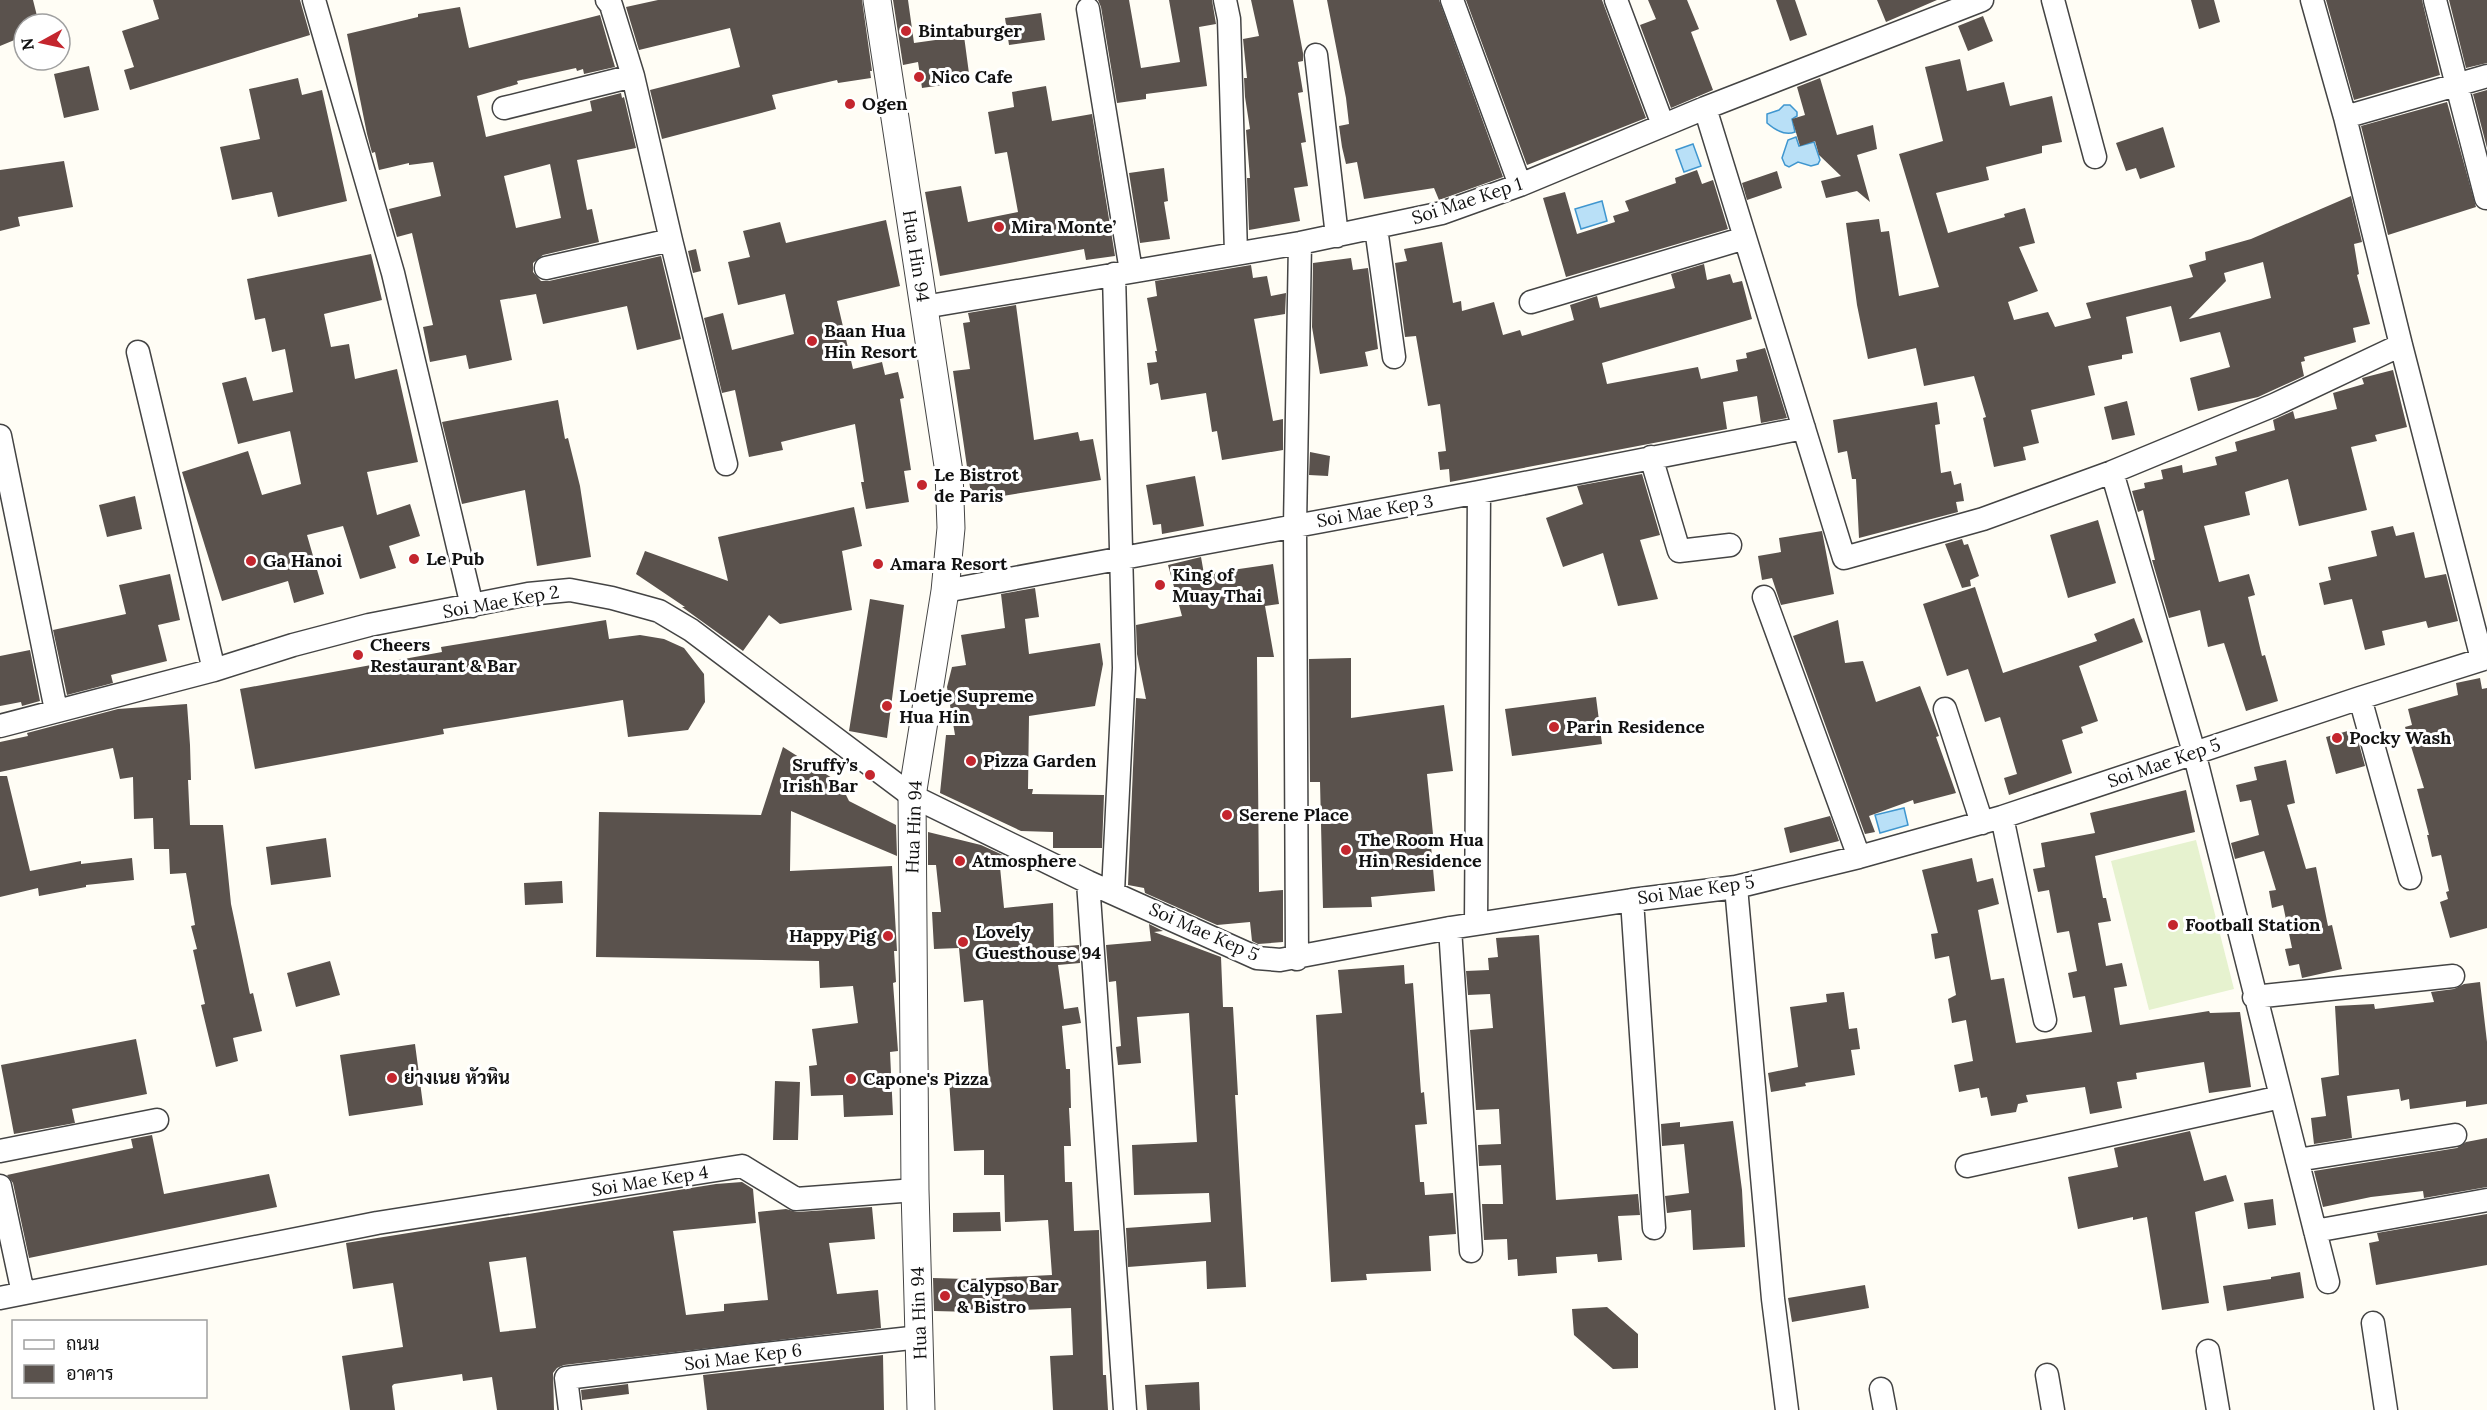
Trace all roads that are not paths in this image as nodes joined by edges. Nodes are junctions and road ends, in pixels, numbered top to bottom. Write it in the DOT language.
graph roads {
  1 [pos="314,0"];
  2 [pos="607,0"];
  3 [pos="877,0"];
  4 [pos="1226,0"];
  5 [pos="1452,0"];
  6 [pos="1617,0"];
  7 [pos="1982,0"];
  8 [pos="2053,0"];
  9 [pos="2312,0"];
  10 [pos="2435,0"];
  11 [pos="1088,9"];
  12 [pos="1316,55"];
  13 [pos="633,76"];
  14 [pos="2487,76"];
  15 [pos="2457,85"];
  16 [pos="504,108"];
  17 [pos="1705,108"];
  18 [pos="2345,117"];
  19 [pos="1663,125"];
  20 [pos="2095,158"];
  21 [pos="1520,185"];
  22 [pos="2486,198"];
  23 [pos="1376,228"];
  24 [pos="1337,236"];
  25 [pos="1745,238"];
  26 [pos="671,240"];
  27 [pos="1300,243"];
  28 [pos="1236,253"];
  29 [pos="546,268"];
  30 [pos="1122,273"];
  31 [pos="1531,302"];
  32 [pos="924,307"];
  33 [pos="2401,345"];
  34 [pos="138,352"];
  35 [pos="1394,357"];
  36 [pos="1804,428"];
  37 [pos="0,436"];
  38 [pos="1651,457"];
  39 [pos="726,464"];
  40 [pos="2112,472"];
  41 [pos="1479,492"];
  42 [pos="1295,526"];
  43 [pos="1730,545"];
  44 [pos="1120,558"];
  45 [pos="945,591"];
  46 [pos="1764,597"];
  47 [pos="472,606"];
  48 [pos="2484,659"];
  49 [pos="214,670"];
  50 [pos="2360,698"];
  51 [pos="1945,709"];
  52 [pos="57,710"];
  53 [pos="0,726"];
  54 [pos="2194,753"];
  55 [pos="912,796"];
  56 [pos="1992,820"];
  57 [pos="1859,857"];
  58 [pos="2410,878"];
  59 [pos="1088,882"];
  60 [pos="1736,887"];
  61 [pos="1113,892"];
  62 [pos="1632,900"];
  63 [pos="1476,923"];
  64 [pos="1450,928"];
  65 [pos="1297,959"];
  66 [pos="2453,976"];
  67 [pos="2254,997"];
  68 [pos="2045,1020"];
  69 [pos="2281,1097"];
  70 [pos="157,1120"];
  71 [pos="2455,1135"];
  72 [pos="0,1151"];
  73 [pos="2296,1160"];
  74 [pos="1967,1166"];
  75 [pos="0,1186"];
  76 [pos="915,1190"];
  77 [pos="2487,1200"];
  78 [pos="1654,1228"];
  79 [pos="2315,1231"];
  80 [pos="1471,1251"];
  81 [pos="2328,1282"];
  82 [pos="22,1293"];
  83 [pos="0,1298"];
  84 [pos="2373,1323"];
  85 [pos="920,1337"];
  86 [pos="2208,1351"];
  87 [pos="2047,1375"];
  88 [pos="570,1410"];
  89 [pos="921,1410"];
  90 [pos="1125,1410"];
  91 [pos="1786,1410"];
  92 [pos="2053,1410"];
  93 [pos="2218,1410"];
  94 [pos="2386,1410"];
  1 -- 47 [label="street"];
  2 -- 13 [label="street"];
  3 -- 32 [label="street, Hua Hin 94"];
  4 -- 28 [label="street"];
  5 -- 21 [label="street"];
  6 -- 19 [label="street"];
  7 -- 17 [label="street, Soi Mae Kep 1"];
  8 -- 20 [label="street"];
  9 -- 18 [label="street"];
  10 -- 15 [label="street"];
  11 -- 30 [label="street"];
  12 -- 24 [label="street"];
  13 -- 16 [label="street"];
  13 -- 26 [label="street"];
  14 -- 15 [label="street"];
  15 -- 18 [label="street"];
  15 -- 22 [label="street"];
  17 -- 19 [label="street, Soi Mae Kep 1"];
  17 -- 25 [label="street"];
  18 -- 33 [label="street"];
  19 -- 21 [label="street, Soi Mae Kep 1"];
  21 -- 23 [label="street, Soi Mae Kep 1"];
  23 -- 24 [label="street, Soi Mae Kep 1"];
  23 -- 35 [label="street"];
  24 -- 27 [label="street, Soi Mae Kep 1"];
  25 -- 31 [label="street"];
  25 -- 36 [label="street"];
  26 -- 29 [label="street"];
  26 -- 39 [label="street"];
  27 -- 28 [label="street, Soi Mae Kep 1"];
  27 -- 42 [label="street"];
  28 -- 30 [label="street, Soi Mae Kep 1"];
  30 -- 32 [label="street, Soi Mae Kep 1"];
  30 -- 44 [label="street"];
  32 -- 45 [label="street, Hua Hin 94"];
  33 -- 40 [label="street"];
  33 -- 48 [label="street"];
  34 -- 49 [label="street"];
  36 -- 38 [label="street, Soi Mae Kep 3"];
  36 -- 40 [label="street"];
  37 -- 52 [label="street"];
  38 -- 41 [label="street, Soi Mae Kep 3"];
  38 -- 43 [label="street"];
  40 -- 54 [label="street"];
  41 -- 42 [label="street, Soi Mae Kep 3"];
  41 -- 63 [label="street"];
  42 -- 44 [label="street, Soi Mae Kep 3"];
  42 -- 65 [label="street"];
  44 -- 45 [label="street, Soi Mae Kep 3"];
  44 -- 61 [label="street"];
  45 -- 55 [label="street, Hua Hin 94"];
  46 -- 57 [label="street"];
  47 -- 49 [label="street, Soi Mae Kep 2"];
  47 -- 55 [label="street, Soi Mae Kep 2"];
  48 -- 50 [label="street, Soi Mae Kep 5"];
  49 -- 52 [label="street, Soi Mae Kep 2"];
  50 -- 54 [label="street, Soi Mae Kep 5"];
  50 -- 58 [label="street"];
  51 -- 56 [label="street"];
  52 -- 53 [label="street, Soi Mae Kep 2"];
  54 -- 56 [label="street, Soi Mae Kep 5"];
  54 -- 67 [label="street"];
  55 -- 59 [label="street, Soi Mae Kep 5"];
  55 -- 76 [label="street, Hua Hin 94"];
  56 -- 57 [label="street, Soi Mae Kep 5"];
  56 -- 68 [label="street"];
  57 -- 60 [label="street, Soi Mae Kep 5"];
  59 -- 61 [label="street, Soi Mae Kep 5"];
  59 -- 90 [label="street"];
  60 -- 62 [label="street, Soi Mae Kep 5"];
  60 -- 91 [label="street"];
  61 -- 65 [label="street, Soi Mae Kep 5"];
  62 -- 63 [label="street, Soi Mae Kep 5"];
  62 -- 78 [label="street"];
  63 -- 64 [label="street, Soi Mae Kep 5"];
  64 -- 65 [label="street, Soi Mae Kep 5"];
  64 -- 80 [label="street"];
  66 -- 67 [label="street"];
  67 -- 69 [label="street"];
  69 -- 73 [label="street"];
  69 -- 74 [label="street"];
  70 -- 72 [label="street"];
  71 -- 73 [label="street"];
  73 -- 79 [label="street"];
  75 -- 82 [label="street"];
  76 -- 82 [label="street, Soi Mae Kep 4"];
  76 -- 85 [label="street, Hua Hin 94"];
  77 -- 79 [label="street"];
  79 -- 81 [label="street"];
  82 -- 83 [label="street, Soi Mae Kep 4"];
  84 -- 94 [label="street"];
  85 -- 88 [label="street, Soi Mae Kep 6"];
  85 -- 89 [label="street, Hua Hin 94"];
  86 -- 93 [label="street"];
  87 -- 92 [label="street"];
}
